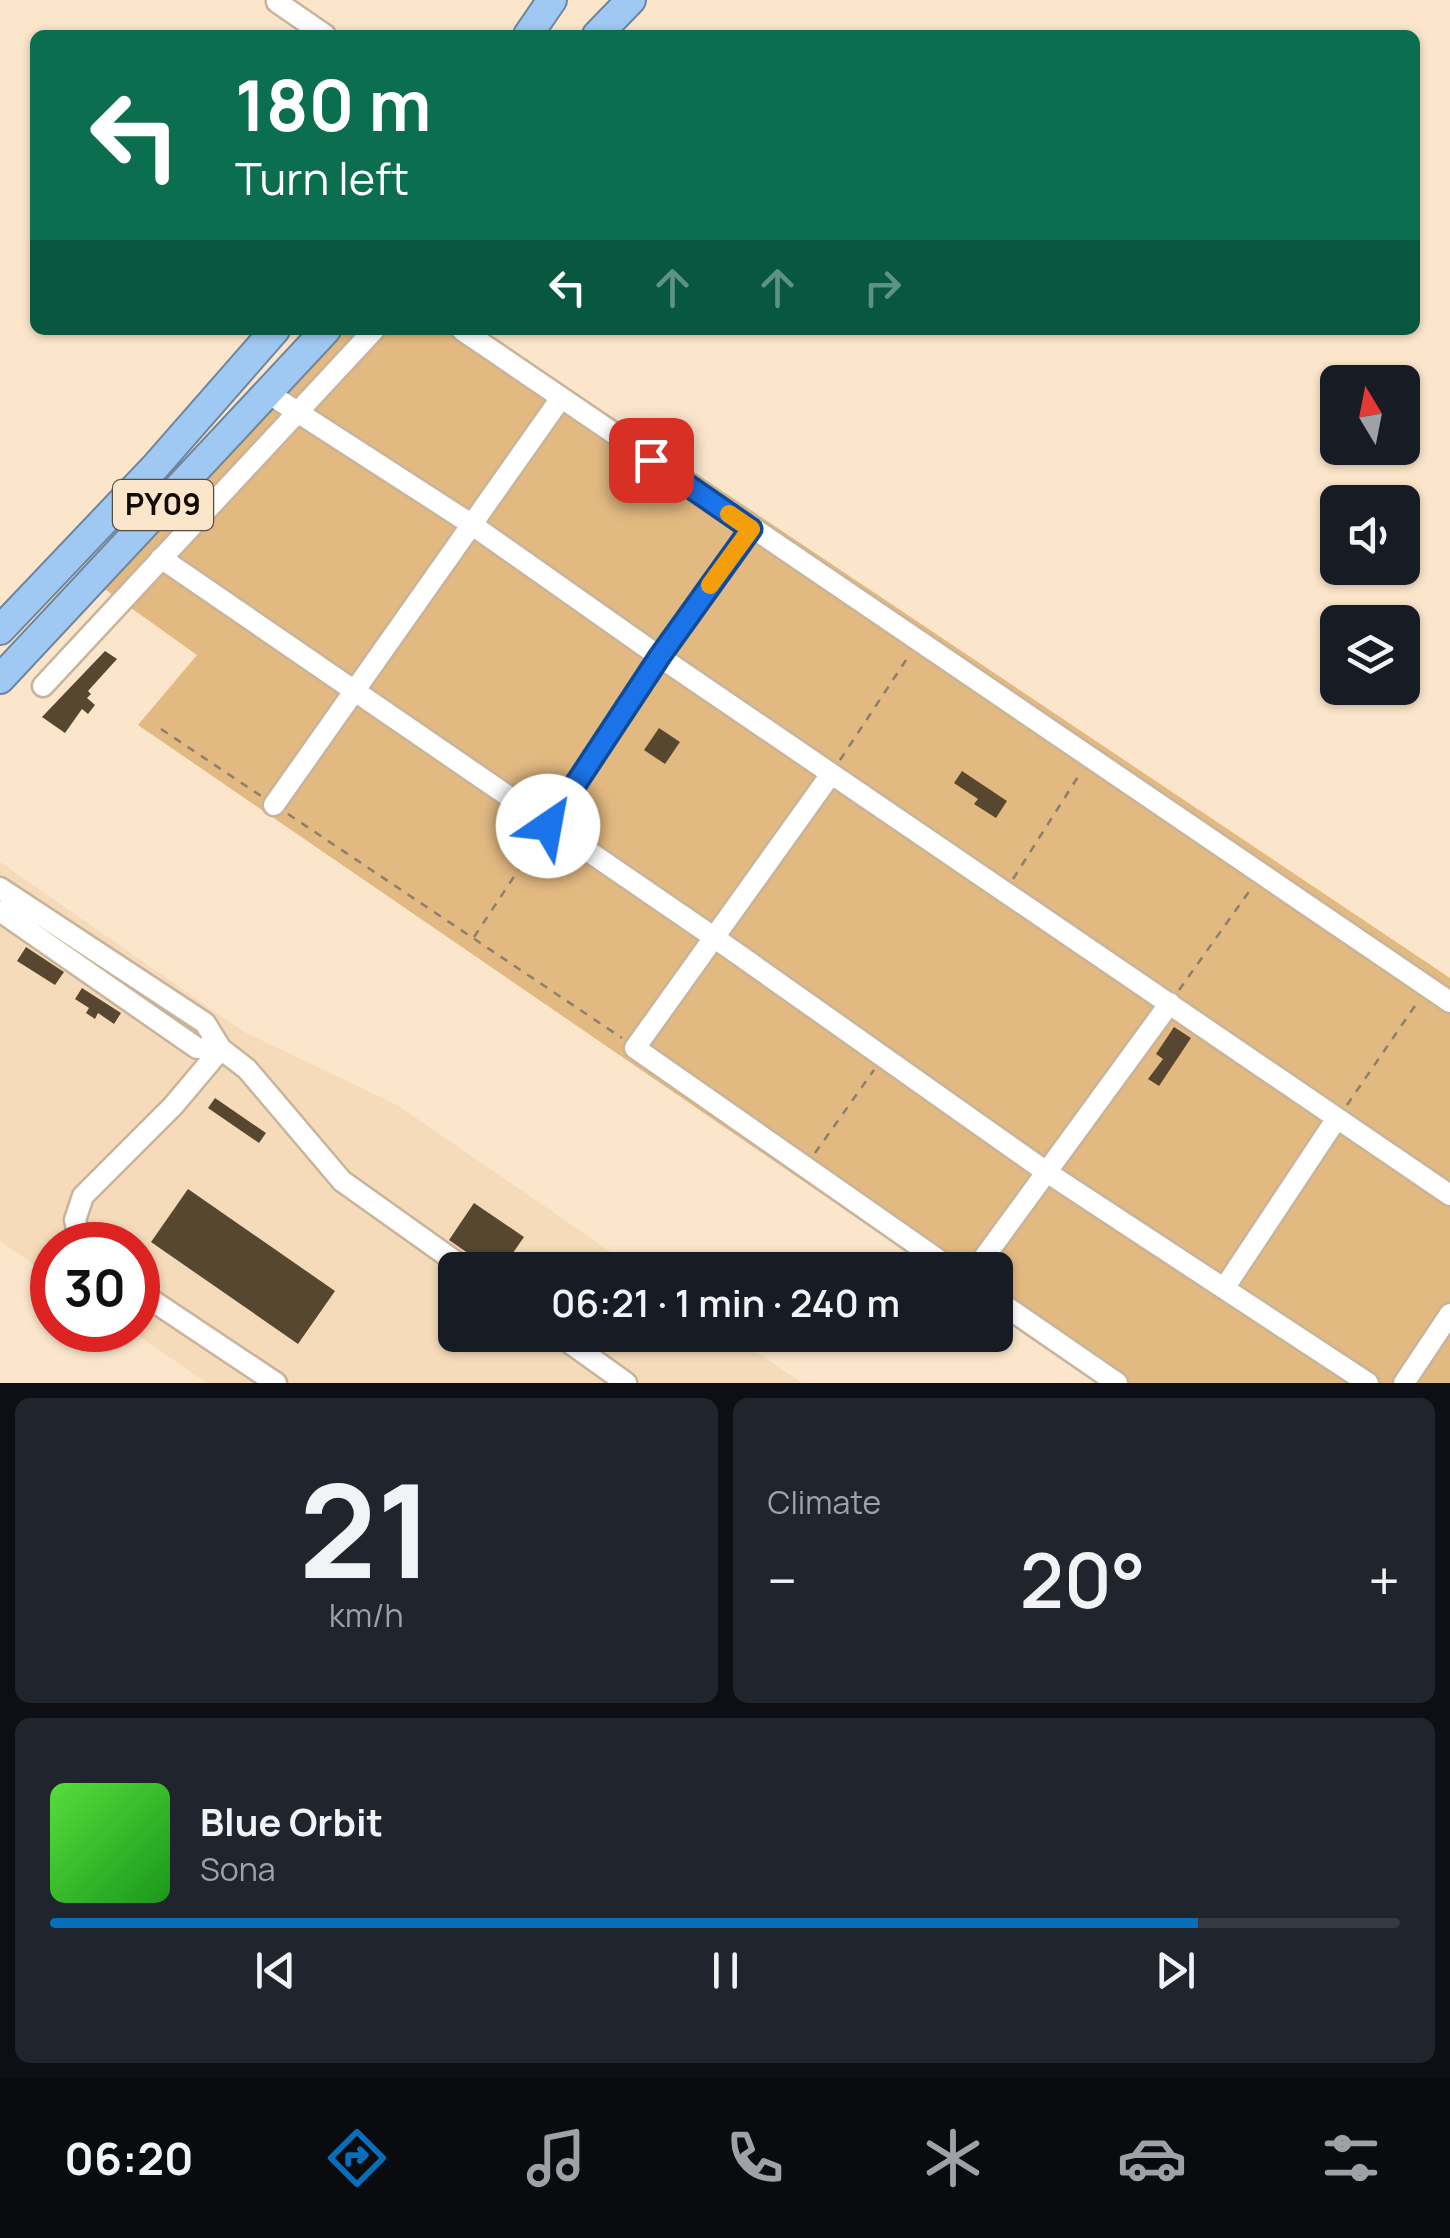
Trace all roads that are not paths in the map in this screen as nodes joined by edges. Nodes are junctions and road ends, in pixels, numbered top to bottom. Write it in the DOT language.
graph roads {
  1 [pos="552,0"];
  2 [pos="631,0"];
  3 [pos="277,2"];
  4 [pos="318,30"];
  5 [pos="531,30"];
  6 [pos="603,30"];
  7 [pos="270,335"];
  8 [pos="321,335"];
  9 [pos="370,335"];
  10 [pos="469,335"];
  11 [pos="268,393"];
  12 [pos="561,398"];
  13 [pos="299,414"];
  14 [pos="471,524"];
  15 [pos="751,529"];
  16 [pos="162,558"];
  17 [pos="0,630"];
  18 [pos="660,656"];
  19 [pos="0,679"];
  20 [pos="43,686"];
  21 [pos="354,691"];
  22 [pos="831,774"];
  23 [pos="274,804"];
  24 [pos="548,826"];
  25 [pos="0,888"];
  26 [pos="0,911"];
  27 [pos="715,938"];
  28 [pos="1450,1002"];
  29 [pos="1170,1003"];
  30 [pos="221,1049"];
  31 [pos="1337,1118"];
  32 [pos="1045,1171"];
  33 [pos="1450,1195"];
  34 [pos="76,1222"];
  35 [pos="443,1252"];
  36 [pos="927,1252"];
  37 [pos="989,1252"];
  38 [pos="1225,1287"];
  39 [pos="160,1306"];
  40 [pos="1013,1311"];
  41 [pos="1450,1314"];
  42 [pos="583,1352"];
  43 [pos="276,1383"];
  44 [pos="626,1383"];
  45 [pos="1117,1383"];
  46 [pos="1368,1383"];
  47 [pos="1404,1383"];
  1 -- 5 [label="highway"];
  2 -- 6 [label="highway"];
  3 -- 4 [label="street"];
  7 -- 17 [label="highway, PY09"];
  8 -- 11 [label="highway, PY09"];
  9 -- 13 [label="street"];
  10 -- 12 [label="street"];
  11 -- 13 [label="street"];
  11 -- 19 [label="highway, PY09"];
  12 -- 14 [label="street"];
  12 -- 15 [label="street"];
  13 -- 14 [label="street"];
  13 -- 16 [label="street"];
  14 -- 18 [label="street"];
  14 -- 21 [label="street"];
  15 -- 18 [label="street"];
  15 -- 28 [label="street"];
  16 -- 20 [label="street"];
  16 -- 21 [label="street"];
  18 -- 22 [label="street"];
  18 -- 24 [label="street"];
  21 -- 23 [label="street"];
  21 -- 24 [label="street"];
  22 -- 27 [label="street"];
  22 -- 29 [label="street"];
  24 -- 27 [label="street"];
  25 -- 30 [label="street"];
  26 -- 30 [label="street"];
  27 -- 32 [label="street"];
  27 -- 36 [label="street"];
  29 -- 31 [label="street"];
  29 -- 32 [label="street"];
  30 -- 34 [label="street"];
  30 -- 35 [label="street"];
  31 -- 33 [label="street"];
  31 -- 38 [label="street"];
  32 -- 37 [label="street"];
  32 -- 38 [label="street"];
  38 -- 46 [label="street"];
  39 -- 43 [label="street"];
  40 -- 45 [label="street"];
  41 -- 47 [label="street"];
  42 -- 44 [label="street"];
}
